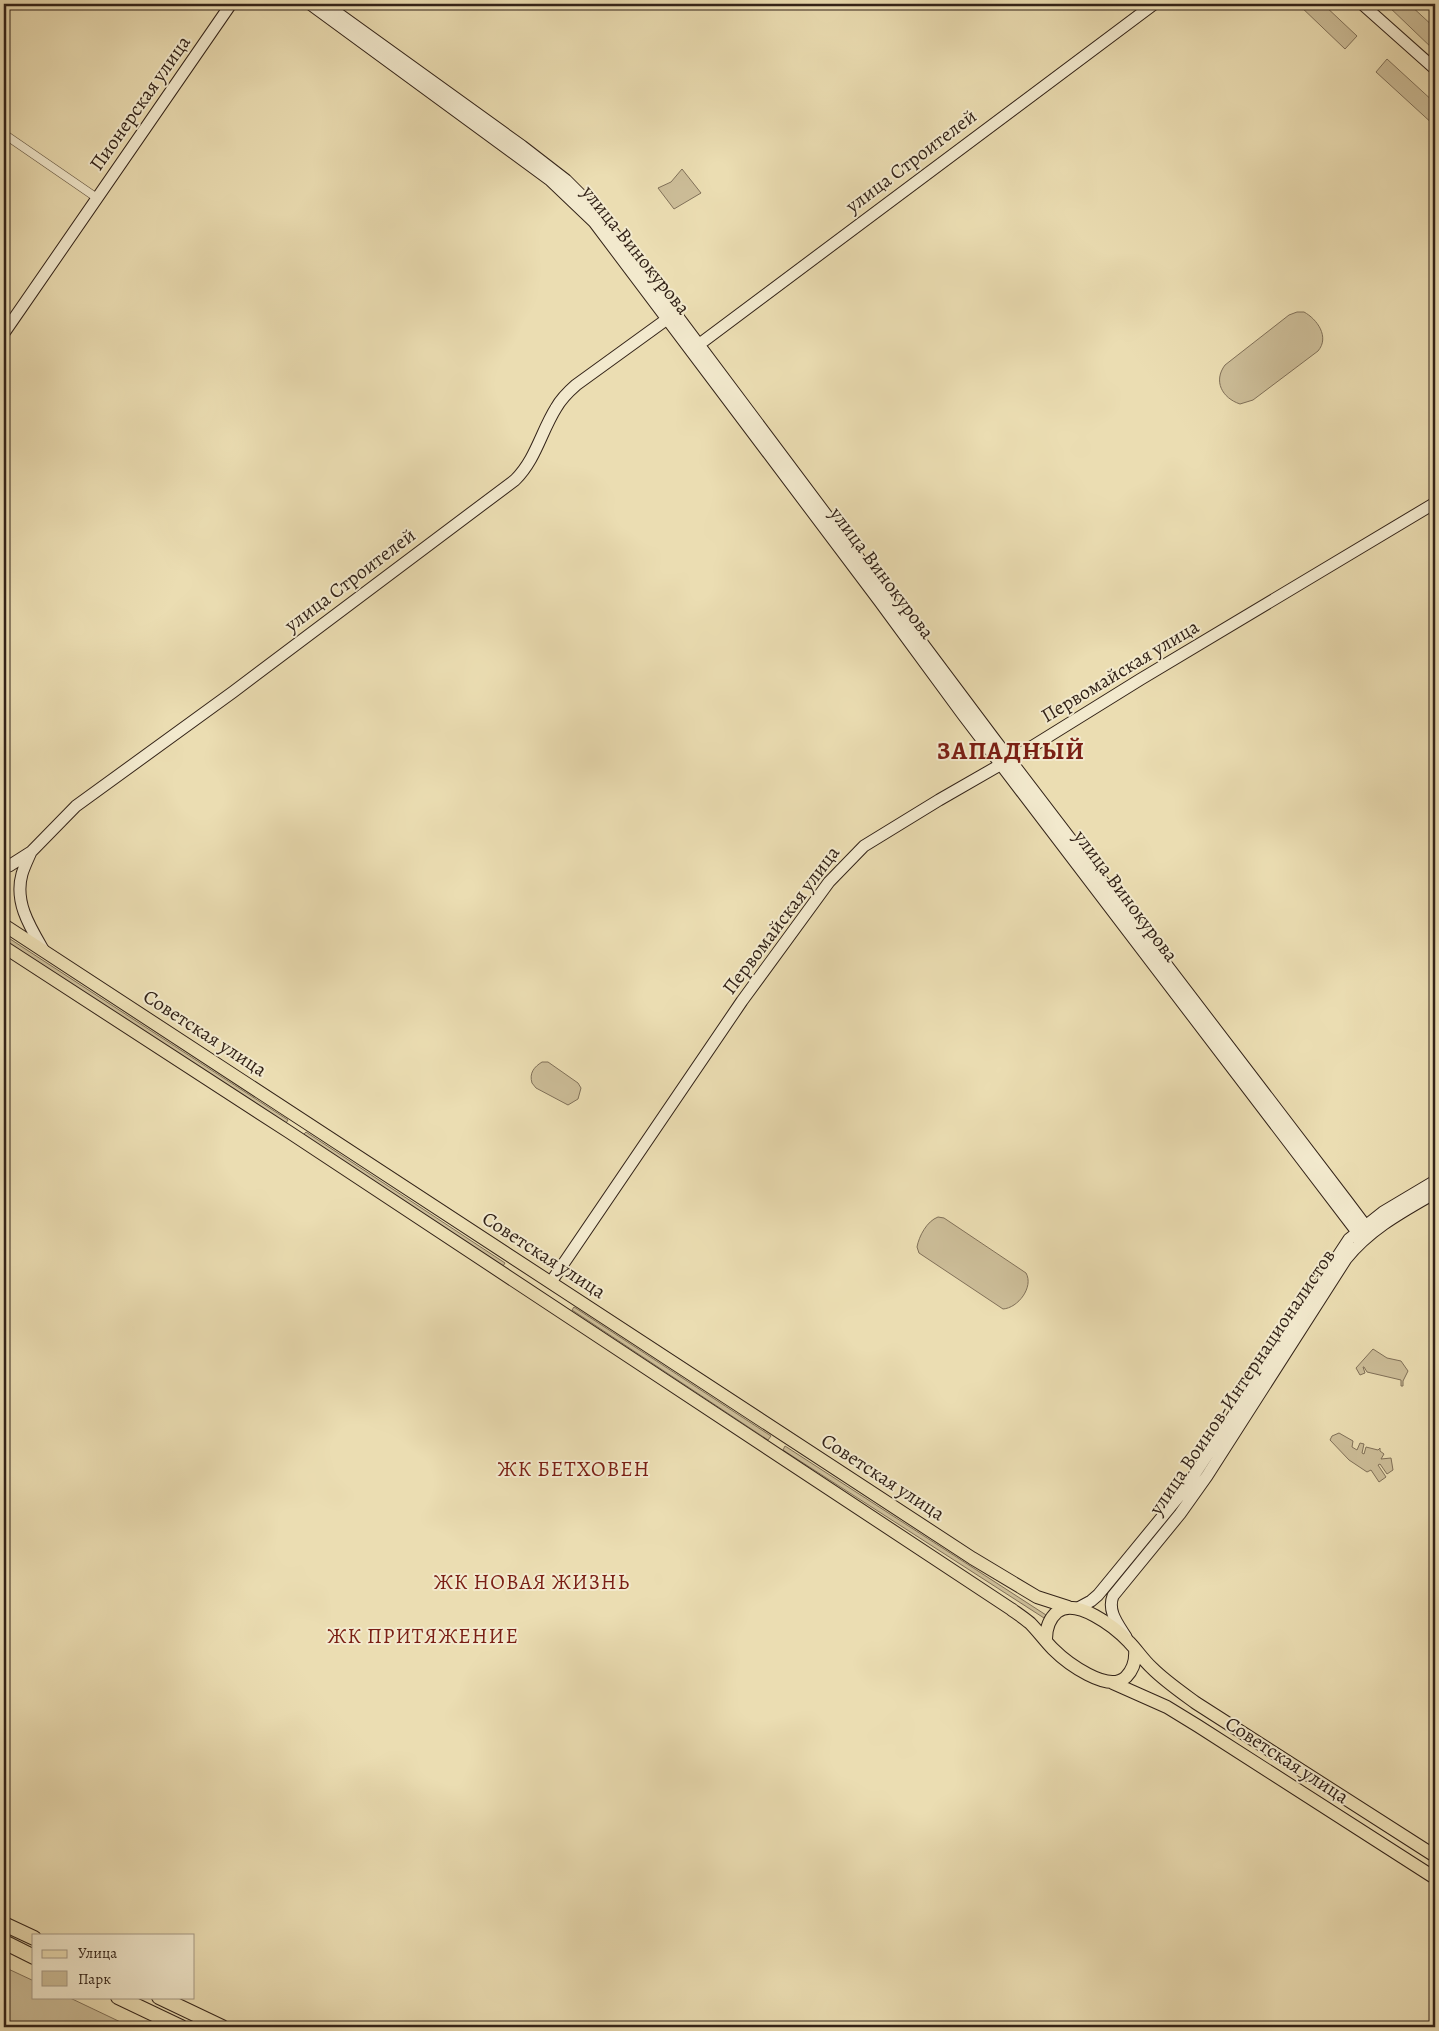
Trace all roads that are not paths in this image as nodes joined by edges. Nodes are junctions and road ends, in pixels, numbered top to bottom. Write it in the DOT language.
graph roads {
  1 [pos="231,4"];
  2 [pos="310,4"];
  3 [pos="325,4"];
  4 [pos="1154,4"];
  5 [pos="1362,4"];
  6 [pos="1435,69"];
  7 [pos="441,93"];
  8 [pos="4,134"];
  9 [pos="97,198"];
  10 [pos="671,316"];
  11 [pos="4,333"];
  12 [pos="695,347"];
  13 [pos="1435,503"];
  14 [pos="1006,762"];
  15 [pos="31,852"];
  16 [pos="4,867"];
  17 [pos="4,925"];
  18 [pos="4,947"];
  19 [pos="44,951"];
  20 [pos="299,1117"];
  21 [pos="289,1132"];
  22 [pos="1435,1181"];
  23 [pos="1435,1192"];
  24 [pos="1363,1231"];
  25 [pos="550,1282"];
  26 [pos="540,1297"];
  27 [pos="1243,1410"];
  28 [pos="783,1433"];
  29 [pos="772,1450"];
  30 [pos="1073,1607"];
  31 [pos="1046,1639"];
  32 [pos="1132,1646"];
  33 [pos="1113,1683"];
  34 [pos="1435,1856"];
  35 [pos="1435,1878"];
  36 [pos="4,1924"];
  37 [pos="32,1937"];
  38 [pos="4,1942"];
  39 [pos="32,1956"];
  40 [pos="120,1998"];
  41 [pos="161,1998"];
  42 [pos="181,2027"];
  43 [pos="222,2027"];
  1 -- 9 [label="main road, Пионерская улица"];
  2 -- 7 [label="main road, улица Винокурова"];
  3 -- 7 [label="main road, улица Винокурова"];
  4 -- 12 [label="main road, улица Строителей"];
  5 -- 6 [label="main road"];
  7 -- 10 [label="main road, улица Винокурова"];
  8 -- 9 [label="street, Пионерская улица"];
  9 -- 11 [label="main road, Пионерская улица"];
  10 -- 12 [label="main road, улица Винокурова"];
  10 -- 15 [label="main road, улица Строителей"];
  12 -- 14 [label="main road, улица Винокурова"];
  13 -- 14 [label="main road, Первомайская улица"];
  14 -- 24 [label="main road, улица Винокурова"];
  14 -- 25 [label="main road, Первомайская улица"];
  15 -- 16 [label="main road, улица Строителей"];
  15 -- 19 [label="main road, улица Строителей"];
  17 -- 19 [label="main road, Советская улица"];
  18 -- 21 [label="main road, Советская улица"];
  19 -- 20 [label="main road, Советская улица"];
  20 -- 21 [label="main road"];
  20 -- 25 [label="main road, Советская улица"];
  21 -- 26 [label="main road, Советская улица"];
  22 -- 24 [label="main road, улица Воинов-Интернационалистов"];
  23 -- 24 [label="main road, улица Воинов-Интернационалистов"];
  24 -- 27 [label="main road, улица Воинов-Интернационалистов"];
  25 -- 26 [label="main road, Первомайская улица"];
  25 -- 28 [label="main road, Советская улица"];
  26 -- 29 [label="main road, Советская улица"];
  27 -- 30 [label="main road, улица Воинов-Интернационалистов"];
  27 -- 32 [label="main road, улица Воинов-Интернационалистов"];
  28 -- 29 [label="main road"];
  28 -- 30 [label="main road, Советская улица"];
  29 -- 31 [label="main road, Советская улица"];
  30 -- 31 [label="main road"];
  30 -- 32 [label="main road, Советская улица"];
  31 -- 33 [label="main road, Советская улица"];
  32 -- 33 [label="main road"];
  32 -- 34 [label="main road, Советская улица"];
  33 -- 35 [label="main road, Советская улица"];
  36 -- 37 [label="highway"];
  38 -- 39 [label="highway"];
  40 -- 42 [label="highway"];
  41 -- 43 [label="highway"];
}
